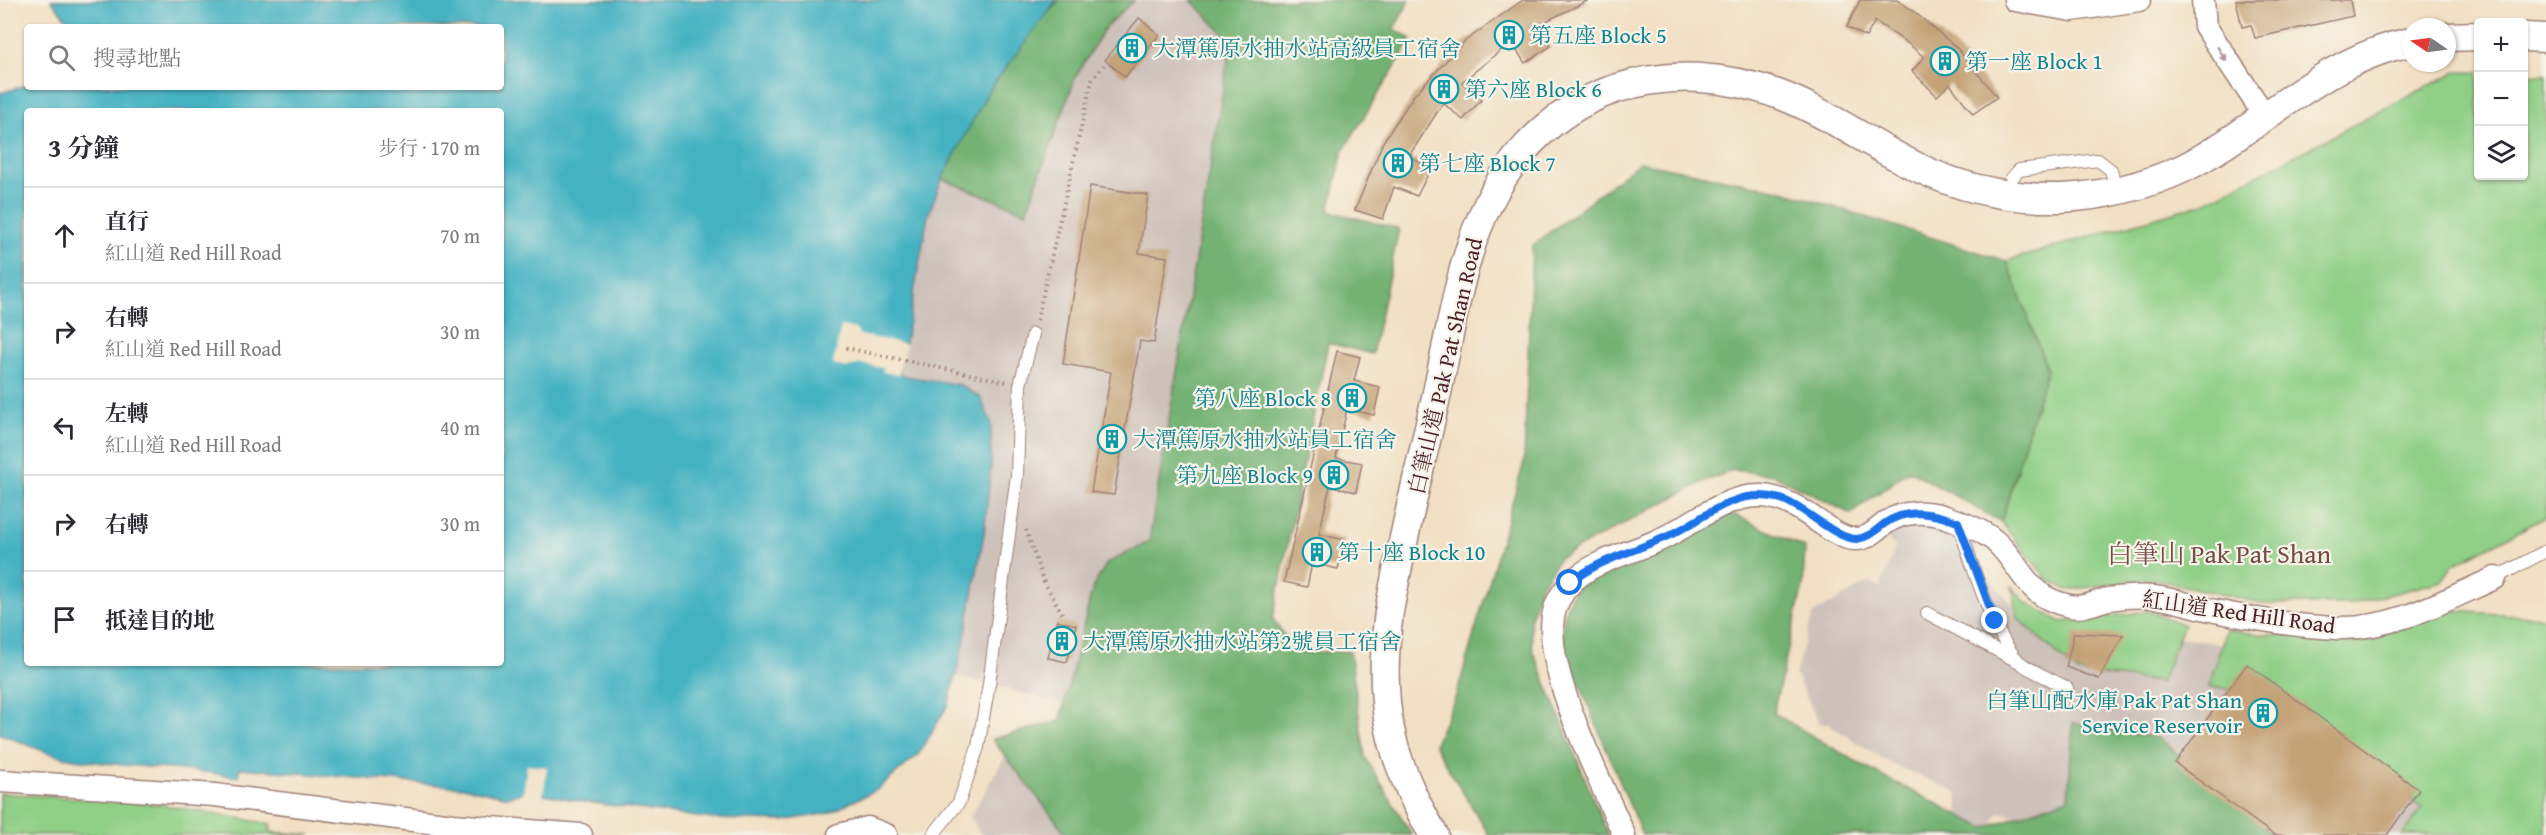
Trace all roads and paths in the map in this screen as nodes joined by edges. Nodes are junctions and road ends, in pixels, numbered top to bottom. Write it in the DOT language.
graph roads {
  1 [pos="2015,0"];
  2 [pos="2139,0"];
  3 [pos="2203,0"];
  4 [pos="2048,4"];
  5 [pos="2474,36"];
  6 [pos="2456,37"];
  7 [pos="2528,37"];
  8 [pos="2546,38"];
  9 [pos="2402,45"];
  10 [pos="1104,65"];
  11 [pos="2265,116"];
  12 [pos="1034,334"];
  13 [pos="846,348"];
  14 [pos="1020,385"];
  15 [pos="1010,515"];
  16 [pos="1958,522"];
  17 [pos="2546,551"];
  18 [pos="2494,578"];
  19 [pos="1927,613"];
  20 [pos="1063,615"];
  21 [pos="2021,663"];
  22 [pos="2067,688"];
  23 [pos="0,781"];
  24 [pos="581,835"];
  25 [pos="839,835"];
  26 [pos="886,835"];
  27 [pos="933,835"];
  28 [pos="1434,835"];
  29 [pos="1624,835"];
  1 -- 4 [label="street"];
  2 -- 4 [label="street"];
  3 -- 11 [label="street, one-way"];
  5 -- 6 [label="street"];
  7 -- 8 [label="street"];
  9 -- 11 [label="street, 白筆山道 Pak Pat Shan Road"];
  10 -- 12 [label="path"];
  11 -- 28 [label="street, 白筆山道 Pak Pat Shan Road"];
  12 -- 14 [label="lane"];
  13 -- 14 [label="path"];
  14 -- 15 [label="lane"];
  15 -- 20 [label="path"];
  15 -- 27 [label="lane"];
  16 -- 18 [label="street, 紅山道 Red Hill Road"];
  16 -- 21 [label="lane"];
  16 -- 29 [label="street, 紅山道 Red Hill Road"];
  17 -- 18 [label="lane, 紅山道 Red Hill Road"];
  19 -- 21 [label="lane"];
  21 -- 22 [label="lane"];
  23 -- 24 [label="street"];
  25 -- 26 [label="street"];
}
